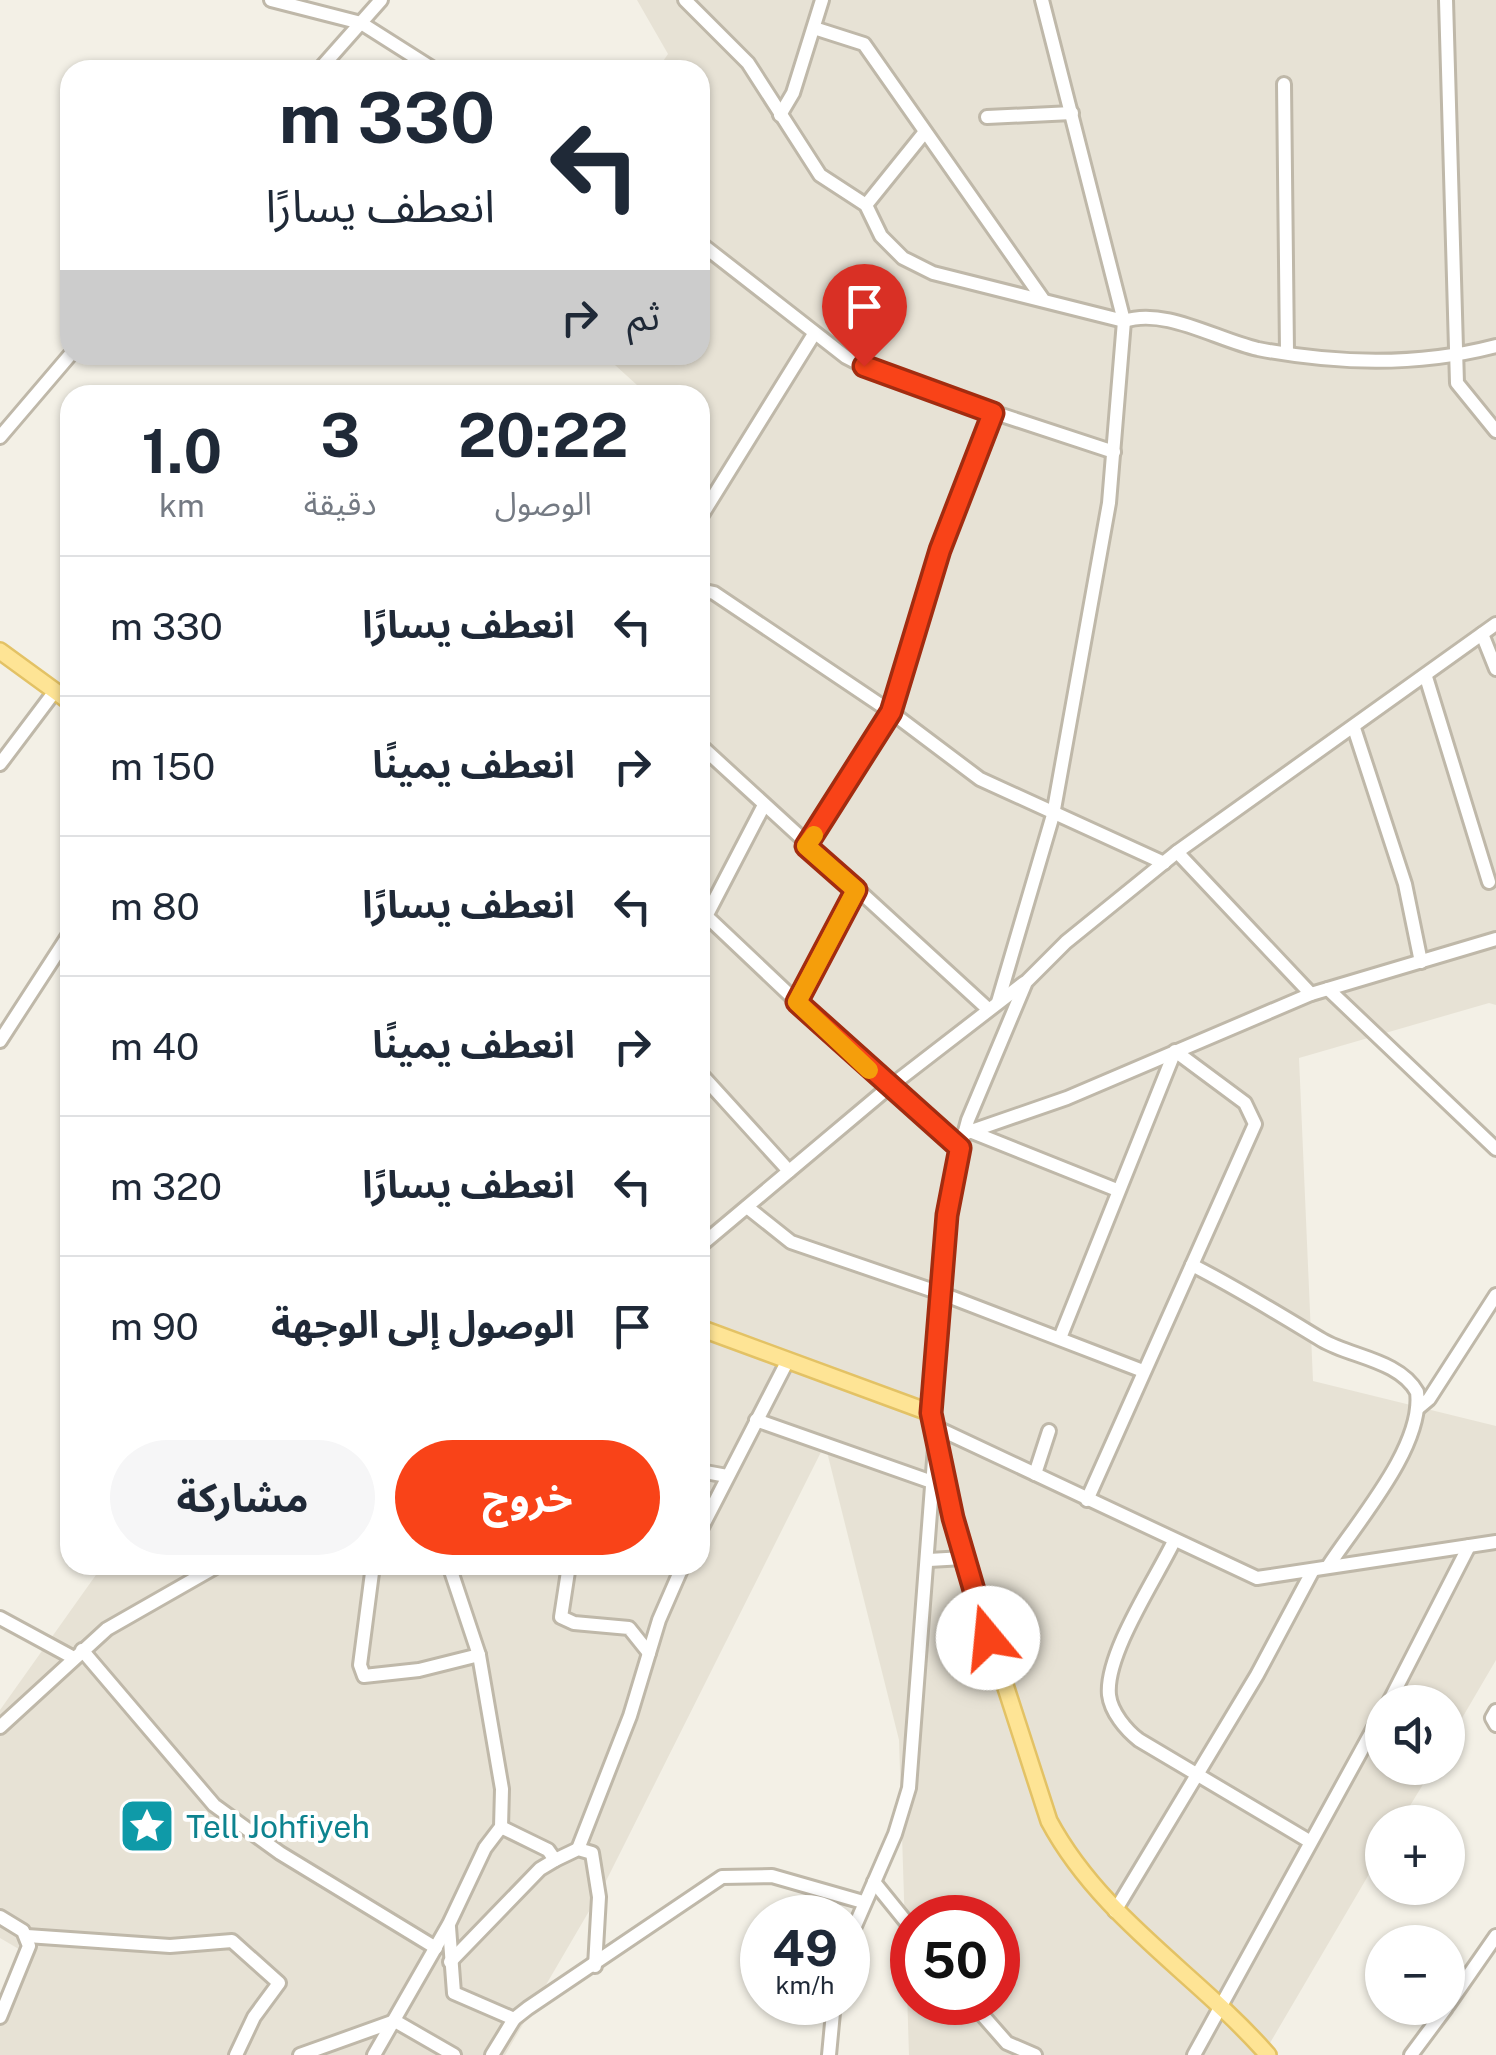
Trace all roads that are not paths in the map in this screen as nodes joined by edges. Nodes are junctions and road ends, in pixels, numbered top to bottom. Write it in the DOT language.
graph roads {
  1 [pos="271,0"];
  2 [pos="380,0"];
  3 [pos="685,0"];
  4 [pos="822,0"];
  5 [pos="1042,0"];
  6 [pos="1446,0"];
  7 [pos="362,23"];
  8 [pos="814,28"];
  9 [pos="327,60"];
  10 [pos="419,60"];
  11 [pos="1284,84"];
  12 [pos="1072,113"];
  13 [pos="780,114"];
  14 [pos="986,117"];
  15 [pos="924,134"];
  16 [pos="866,204"];
  17 [pos="710,251"];
  18 [pos="1042,298"];
  19 [pos="1124,322"];
  20 [pos="814,334"];
  21 [pos="1496,346"];
  22 [pos="1287,352"];
  23 [pos="1455,356"];
  24 [pos="61,365"];
  25 [pos="993,413"];
  26 [pos="1496,432"];
  27 [pos="0,437"];
  28 [pos="1114,452"];
  29 [pos="710,502"];
  30 [pos="710,592"];
  31 [pos="1496,624"];
  32 [pos="1482,634"];
  33 [pos="0,651"];
  34 [pos="1496,669"];
  35 [pos="1426,677"];
  36 [pos="54,691"];
  37 [pos="60,695"];
  38 [pos="891,712"];
  39 [pos="1354,728"];
  40 [pos="710,755"];
  41 [pos="0,764"];
  42 [pos="763,807"];
  43 [pos="1053,815"];
  44 [pos="806,846"];
  45 [pos="1177,852"];
  46 [pos="1164,862"];
  47 [pos="1488,882"];
  48 [pos="856,890"];
  49 [pos="710,903"];
  50 [pos="710,925"];
  51 [pos="1496,939"];
  52 [pos="60,948"];
  53 [pos="1421,962"];
  54 [pos="1026,982"];
  55 [pos="1328,988"];
  56 [pos="1311,994"];
  57 [pos="797,1002"];
  58 [pos="993,1006"];
  59 [pos="0,1041"];
  60 [pos="1175,1050"];
  61 [pos="710,1084"];
  62 [pos="888,1088"];
  63 [pos="965,1138"];
  64 [pos="1496,1149"];
  65 [pos="788,1171"];
  66 [pos="1117,1190"];
  67 [pos="748,1206"];
  68 [pos="710,1234"];
  69 [pos="1192,1265"];
  70 [pos="940,1292"];
  71 [pos="1496,1295"];
  72 [pos="710,1332"];
  73 [pos="1060,1338"];
  74 [pos="788,1360"];
  75 [pos="1143,1371"];
  76 [pos="1417,1409"];
  77 [pos="756,1420"];
  78 [pos="932,1420"];
  79 [pos="1048,1431"];
  80 [pos="936,1444"];
  81 [pos="710,1473"];
  82 [pos="1035,1474"];
  83 [pos="727,1476"];
  84 [pos="932,1482"];
  85 [pos="1087,1500"];
  86 [pos="710,1511"];
  87 [pos="1496,1542"];
  88 [pos="1174,1543"];
  89 [pos="1469,1546"];
  90 [pos="964,1558"];
  91 [pos="928,1560"];
  92 [pos="1328,1565"];
  93 [pos="1312,1572"];
  94 [pos="191,1575"];
  95 [pos="372,1575"];
  96 [pos="451,1575"];
  97 [pos="567,1575"];
  98 [pos="679,1575"];
  99 [pos="0,1618"];
  100 [pos="649,1652"];
  101 [pos="77,1654"];
  102 [pos="479,1656"];
  103 [pos="1397,1685"];
  104 [pos="1496,1711"];
  105 [pos="1496,1725"];
  106 [pos="0,1727"];
  107 [pos="1365,1743"];
  108 [pos="1198,1774"];
  109 [pos="501,1827"];
  110 [pos="1309,1841"];
  111 [pos="578,1849"];
  112 [pos="556,1860"];
  113 [pos="874,1882"];
  114 [pos="842,1895"];
  115 [pos="867,1895"];
  116 [pos="890,1901"];
  117 [pos="1115,1911"];
  118 [pos="0,1917"];
  119 [pos="449,1924"];
  120 [pos="26,1936"];
  121 [pos="1496,1936"];
  122 [pos="436,1948"];
  123 [pos="450,1962"];
  124 [pos="594,1966"];
  125 [pos="1465,1979"];
  126 [pos="1219,2007"];
  127 [pos="1,2012"];
  128 [pos="514,2020"];
  129 [pos="396,2021"];
  130 [pos="832,2025"];
  131 [pos="992,2025"];
  132 [pos="1432,2025"];
  133 [pos="236,2055"];
  134 [pos="300,2055"];
  135 [pos="374,2055"];
  136 [pos="454,2055"];
  137 [pos="492,2055"];
  138 [pos="829,2055"];
  139 [pos="1035,2055"];
  140 [pos="1194,2055"];
  141 [pos="1268,2055"];
  142 [pos="1411,2055"];
  1 -- 7 [label="street"];
  2 -- 7 [label="street"];
  3 -- 13 [label="street"];
  4 -- 8 [label="street"];
  5 -- 12 [label="street"];
  6 -- 23 [label="street"];
  7 -- 9 [label="street"];
  7 -- 10 [label="street"];
  8 -- 13 [label="street"];
  8 -- 15 [label="street"];
  11 -- 22 [label="street"];
  12 -- 14 [label="street"];
  12 -- 19 [label="street"];
  13 -- 16 [label="street"];
  15 -- 16 [label="street"];
  15 -- 18 [label="street"];
  16 -- 18 [label="street"];
  17 -- 20 [label="street"];
  18 -- 19 [label="street"];
  19 -- 22 [label="street"];
  19 -- 28 [label="street"];
  20 -- 25 [label="street"];
  20 -- 29 [label="street"];
  21 -- 23 [label="street"];
  22 -- 23 [label="street"];
  23 -- 26 [label="street"];
  24 -- 27 [label="street"];
  25 -- 28 [label="street"];
  25 -- 38 [label="street"];
  28 -- 43 [label="street"];
  30 -- 38 [label="street"];
  31 -- 32 [label="street"];
  32 -- 34 [label="street"];
  32 -- 35 [label="street"];
  33 -- 36 [label="main road"];
  35 -- 39 [label="street"];
  35 -- 47 [label="street"];
  36 -- 37 [label="main road"];
  36 -- 41 [label="street"];
  38 -- 43 [label="street"];
  38 -- 44 [label="street"];
  39 -- 45 [label="street"];
  39 -- 53 [label="street"];
  40 -- 42 [label="street"];
  42 -- 44 [label="street"];
  42 -- 49 [label="street"];
  43 -- 46 [label="street"];
  43 -- 58 [label="street"];
  44 -- 48 [label="street"];
  45 -- 46 [label="street"];
  45 -- 56 [label="street"];
  46 -- 54 [label="street"];
  48 -- 57 [label="street"];
  48 -- 58 [label="street"];
  50 -- 57 [label="street"];
  51 -- 53 [label="street"];
  52 -- 59 [label="street"];
  53 -- 55 [label="street"];
  54 -- 58 [label="street"];
  54 -- 63 [label="street"];
  55 -- 56 [label="street"];
  55 -- 64 [label="street"];
  56 -- 60 [label="street"];
  57 -- 62 [label="street"];
  58 -- 62 [label="street"];
  60 -- 63 [label="street"];
  60 -- 66 [label="street"];
  60 -- 69 [label="street"];
  61 -- 65 [label="street"];
  62 -- 63 [label="street"];
  62 -- 65 [label="street"];
  63 -- 66 [label="street"];
  63 -- 70 [label="street"];
  65 -- 67 [label="street"];
  66 -- 73 [label="street"];
  67 -- 68 [label="street"];
  67 -- 70 [label="street"];
  69 -- 75 [label="street"];
  69 -- 76 [label="street"];
  70 -- 73 [label="street"];
  70 -- 78 [label="street"];
  71 -- 76 [label="street"];
  72 -- 74 [label="main road"];
  73 -- 75 [label="street"];
  74 -- 77 [label="street"];
  74 -- 78 [label="main road"];
  75 -- 85 [label="street"];
  76 -- 92 [label="street"];
  77 -- 83 [label="street"];
  77 -- 84 [label="street"];
  78 -- 80 [label="main road"];
  78 -- 82 [label="street"];
  79 -- 82 [label="street"];
  80 -- 84 [label="street"];
  80 -- 90 [label="main road"];
  81 -- 83 [label="street"];
  82 -- 85 [label="street"];
  83 -- 86 [label="street"];
  84 -- 91 [label="street"];
  85 -- 88 [label="street"];
  87 -- 89 [label="street"];
  88 -- 93 [label="street"];
  88 -- 108 [label="street"];
  89 -- 92 [label="street"];
  89 -- 103 [label="street"];
  90 -- 91 [label="street"];
  90 -- 117 [label="main road"];
  91 -- 113 [label="street"];
  92 -- 93 [label="street"];
  93 -- 108 [label="street"];
  94 -- 101 [label="street"];
  95 -- 102 [label="street"];
  96 -- 102 [label="street"];
  97 -- 100 [label="street"];
  98 -- 100 [label="street"];
  99 -- 101 [label="street"];
  100 -- 111 [label="street"];
  101 -- 106 [label="street"];
  101 -- 122 [label="street"];
  102 -- 109 [label="street"];
  104 -- 105 [label="street"];
  107 -- 110 [label="street"];
  108 -- 110 [label="street"];
  108 -- 117 [label="street"];
  109 -- 112 [label="street"];
  109 -- 119 [label="street"];
  110 -- 126 [label="street"];
  111 -- 112 [label="street"];
  111 -- 124 [label="street"];
  112 -- 123 [label="street"];
  113 -- 115 [label="street"];
  113 -- 116 [label="street"];
  114 -- 124 [label="street"];
  117 -- 126 [label="main road"];
  118 -- 120 [label="street"];
  119 -- 122 [label="street"];
  119 -- 123 [label="street"];
  120 -- 127 [label="street"];
  120 -- 133 [label="street"];
  121 -- 125 [label="street"];
  122 -- 129 [label="street"];
  123 -- 128 [label="street"];
  124 -- 128 [label="street"];
  126 -- 140 [label="street"];
  126 -- 141 [label="main road"];
  128 -- 137 [label="street"];
  129 -- 134 [label="street"];
  129 -- 135 [label="street"];
  129 -- 136 [label="street"];
  130 -- 138 [label="street"];
  131 -- 139 [label="street"];
  132 -- 142 [label="street"];
}
